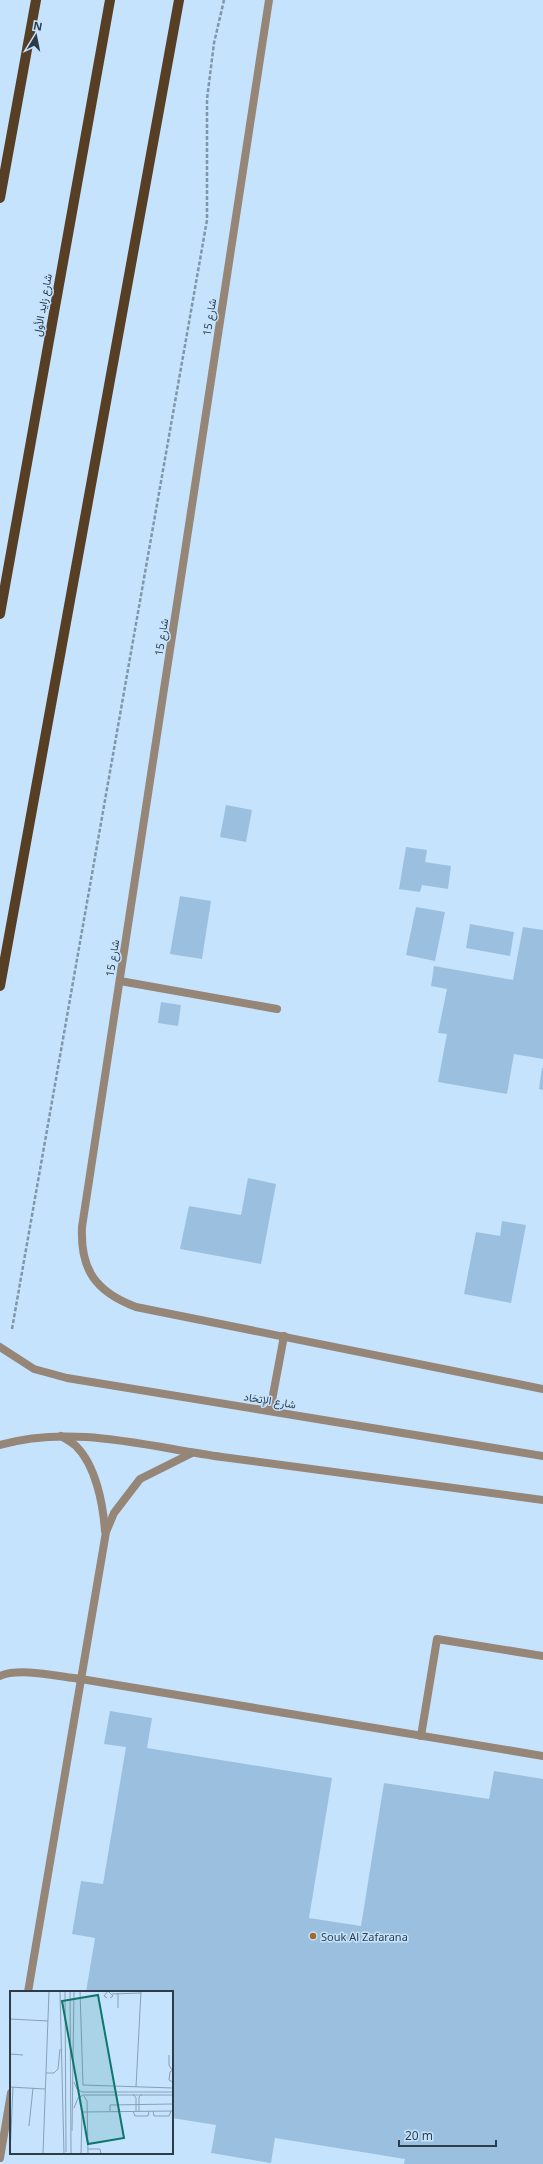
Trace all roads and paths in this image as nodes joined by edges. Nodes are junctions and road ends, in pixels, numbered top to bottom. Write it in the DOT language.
graph roads {
  1 [pos="36,0"];
  2 [pos="110,0"];
  3 [pos="179,0"];
  4 [pos="224,0"];
  5 [pos="269,0"];
  6 [pos="0,198"];
  7 [pos="0,614"];
  8 [pos="120,981"];
  9 [pos="0,986"];
  10 [pos="277,1009"];
  11 [pos="284,1336"];
  12 [pos="0,1347"];
  13 [pos="8,1354"];
  14 [pos="543,1389"];
  15 [pos="270,1411"];
  16 [pos="61,1436"];
  17 [pos="0,1445"];
  18 [pos="192,1453"];
  19 [pos="543,1456"];
  20 [pos="543,1500"];
  21 [pos="106,1532"];
  22 [pos="543,1656"];
  23 [pos="0,1676"];
  24 [pos="80,1679"];
  25 [pos="421,1736"];
  26 [pos="543,1756"];
  27 [pos="28,1991"];
  28 [pos="10,2099"];
  29 [pos="0,2158"];
  1 -- 6 [label="main road"];
  2 -- 7 [label="main road, شارع زايد الأول"];
  3 -- 9 [label="main road"];
  4 -- 13 [label="path"];
  5 -- 8 [label="street, شارع 15"];
  8 -- 10 [label="street"];
  8 -- 11 [label="street, شارع 15"];
  11 -- 14 [label="street, شارع 15"];
  11 -- 15 [label="street"];
  12 -- 13 [label="street, شارع الإتحَاد"];
  13 -- 15 [label="street, شارع الإتحَاد"];
  15 -- 19 [label="street, شارع الإتحَاد"];
  16 -- 17 [label="street"];
  16 -- 18 [label="street"];
  16 -- 21 [label="street"];
  18 -- 20 [label="street"];
  18 -- 21 [label="street"];
  21 -- 24 [label="street"];
  22 -- 25 [label="street"];
  23 -- 24 [label="street"];
  24 -- 25 [label="street"];
  24 -- 27 [label="street"];
  25 -- 26 [label="street"];
  28 -- 29 [label="street"];
}
